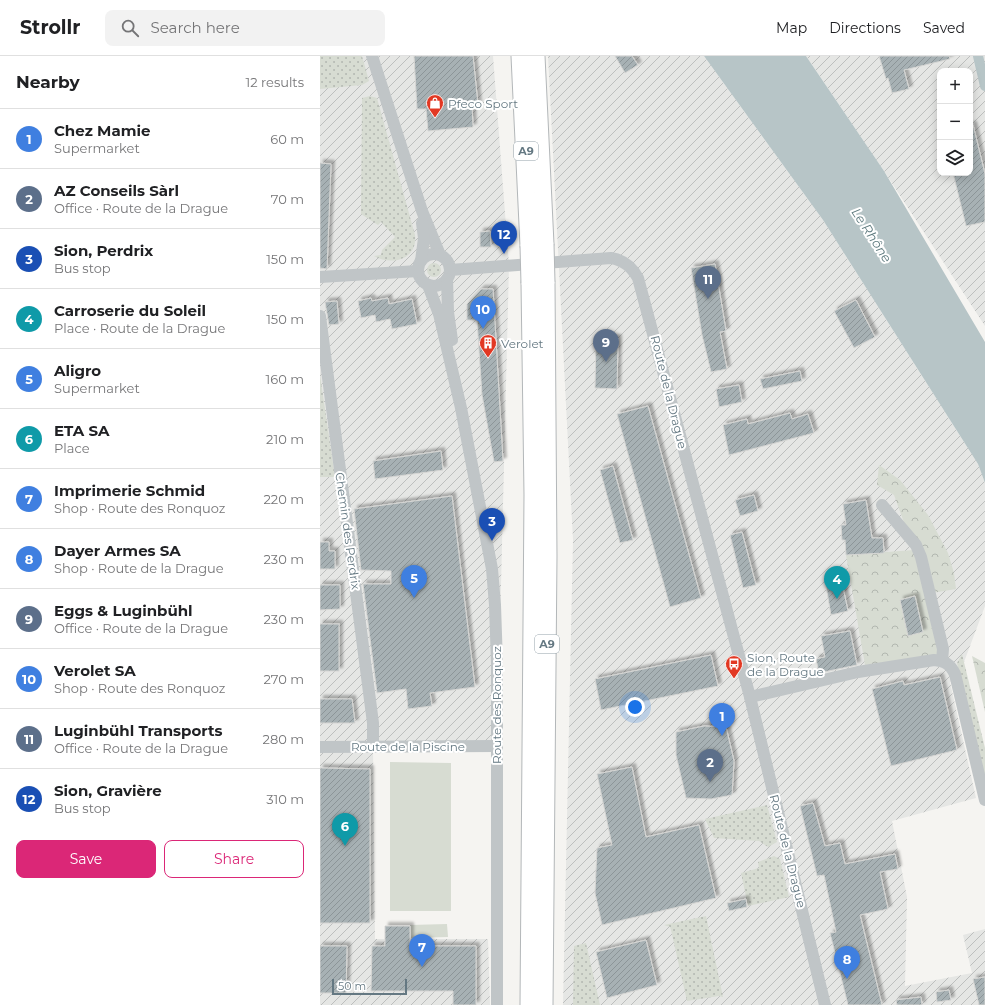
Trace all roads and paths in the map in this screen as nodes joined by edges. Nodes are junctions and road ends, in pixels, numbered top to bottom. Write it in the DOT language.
graph roads {
  1 [pos="372,56"];
  2 [pos="520,56"];
  3 [pos="536,56"];
  4 [pos="414,184"];
  5 [pos="537,245"];
  6 [pos="440,255"];
  7 [pos="420,266"];
  8 [pos="449,275"];
  9 [pos="320,277"];
  10 [pos="538,282"];
  11 [pos="428,285"];
  12 [pos="320,316"];
  13 [pos="461,408"];
  14 [pos="882,505"];
  15 [pos="942,661"];
  16 [pos="750,696"];
  17 [pos="373,746"];
  18 [pos="497,746"];
  19 [pos="320,747"];
  20 [pos="985,800"];
  21 [pos="497,1005"];
  22 [pos="528,1005"];
  23 [pos="544,1005"];
  24 [pos="825,1005"];
  1 -- 4 [label="street"];
  2 -- 5 [label="highway, A9"];
  3 -- 5 [label="highway, A9"];
  4 -- 6 [label="street"];
  4 -- 7 [label="street"];
  5 -- 10 [label="highway, A9, bridge"];
  6 -- 7 [label="street"];
  6 -- 8 [label="street"];
  7 -- 9 [label="street"];
  7 -- 11 [label="street"];
  8 -- 11 [label="street"];
  8 -- 13 [label="street, Route des Ronquoz"];
  8 -- 16 [label="street, Route de la Drague"];
  10 -- 22 [label="highway, A9"];
  10 -- 23 [label="highway, A9"];
  11 -- 13 [label="street, Route des Ronquoz"];
  12 -- 17 [label="street, Chemin des Perdrix"];
  13 -- 18 [label="street, Route des Ronquoz"];
  14 -- 15 [label="street"];
  15 -- 16 [label="street"];
  15 -- 20 [label="street"];
  16 -- 24 [label="street, Route de la Drague"];
  17 -- 18 [label="street, Route de la Piscine"];
  17 -- 19 [label="street, Route de la Piscine"];
  18 -- 21 [label="street, Route des Ronquoz"];
}
